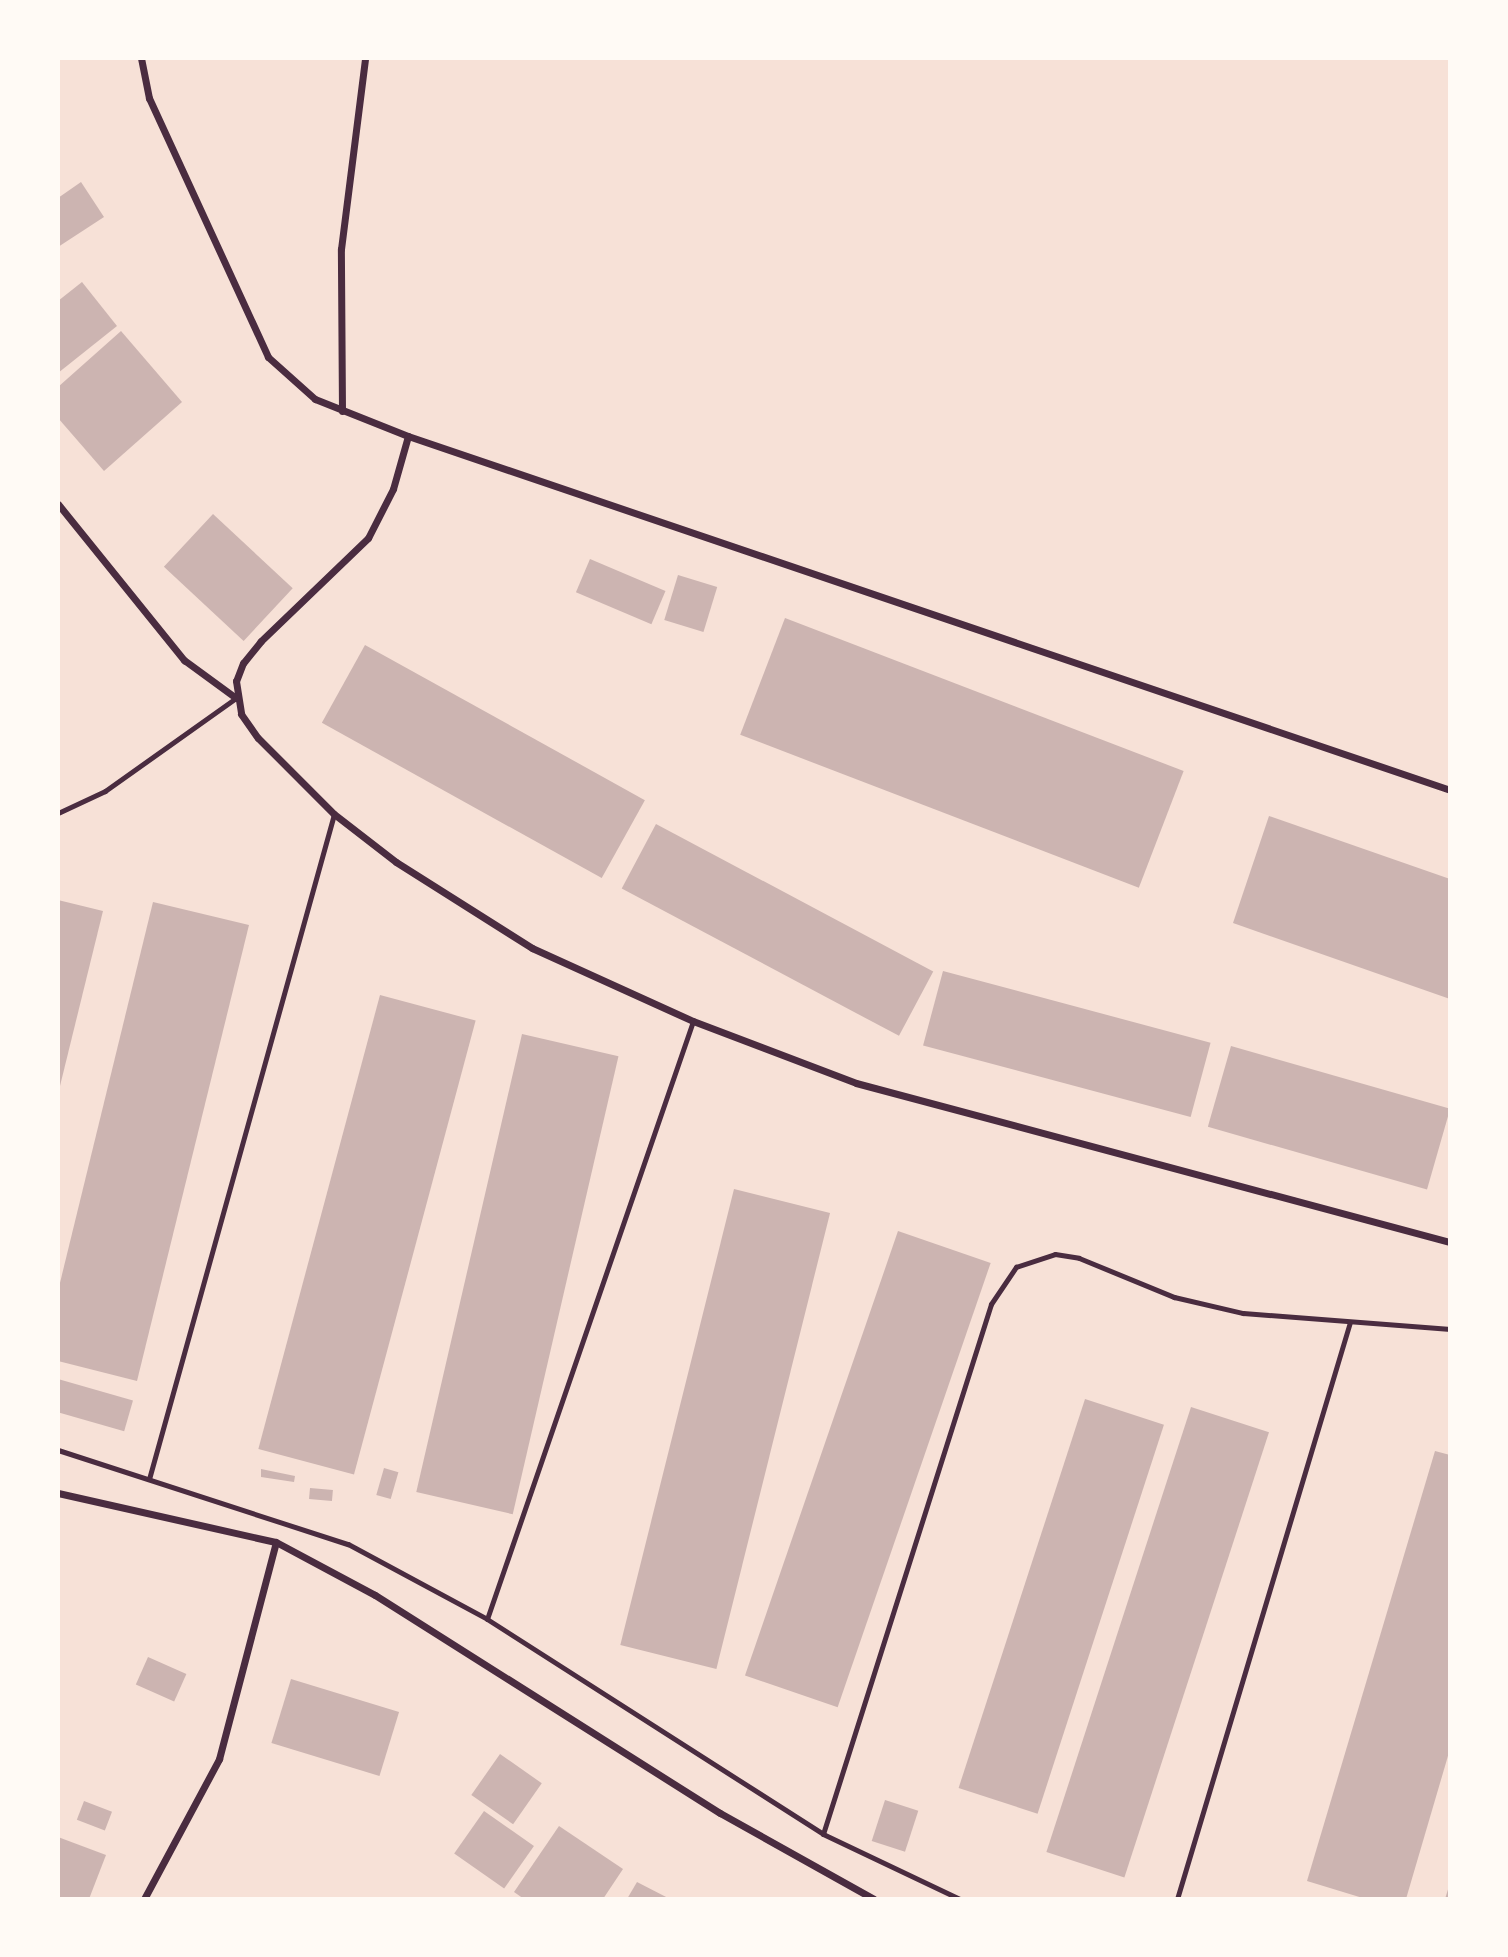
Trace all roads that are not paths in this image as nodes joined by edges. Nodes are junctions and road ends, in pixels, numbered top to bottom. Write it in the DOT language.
graph roads {
  1 [pos="141,58"];
  2 [pos="365,58"];
  3 [pos="342,411"];
  4 [pos="408,436"];
  5 [pos="58,504"];
  6 [pos="236,698"];
  7 [pos="1450,790"];
  8 [pos="58,813"];
  9 [pos="334,814"];
  10 [pos="693,1021"];
  11 [pos="1450,1242"];
  12 [pos="1350,1322"];
  13 [pos="1450,1329"];
  14 [pos="58,1450"];
  15 [pos="149,1479"];
  16 [pos="58,1493"];
  17 [pos="276,1542"];
  18 [pos="487,1619"];
  19 [pos="823,1834"];
  20 [pos="144,1899"];
  21 [pos="874,1899"];
  22 [pos="960,1899"];
  23 [pos="1177,1899"];
  1 -- 3 [label="street"];
  2 -- 3 [label="street"];
  3 -- 4 [label="street"];
  4 -- 6 [label="street"];
  4 -- 7 [label="street"];
  5 -- 6 [label="street"];
  6 -- 8 [label="lane"];
  6 -- 9 [label="street"];
  9 -- 10 [label="street"];
  9 -- 15 [label="lane"];
  10 -- 11 [label="street"];
  10 -- 18 [label="lane"];
  12 -- 13 [label="lane"];
  12 -- 19 [label="lane"];
  12 -- 23 [label="lane"];
  14 -- 15 [label="lane"];
  15 -- 18 [label="lane"];
  16 -- 17 [label="street"];
  17 -- 20 [label="street"];
  17 -- 21 [label="street"];
  18 -- 19 [label="lane"];
  19 -- 22 [label="lane"];
}
